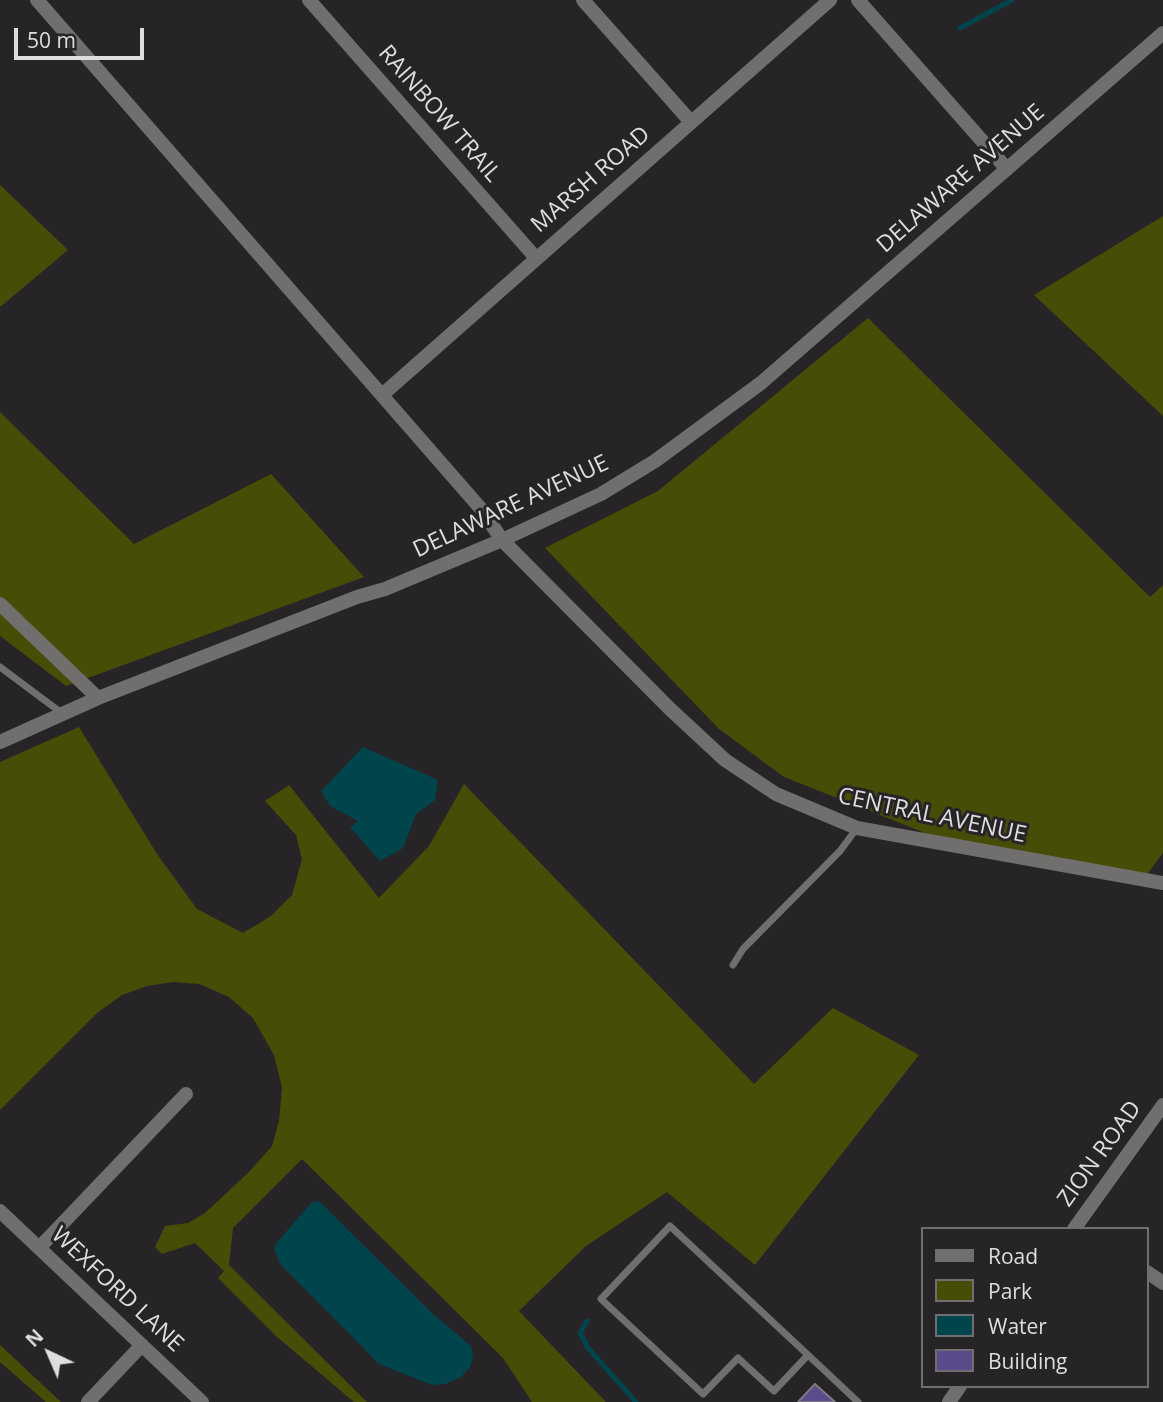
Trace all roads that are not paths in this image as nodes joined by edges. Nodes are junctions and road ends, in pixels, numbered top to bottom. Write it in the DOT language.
graph roads {
  1 [pos="37,0"];
  2 [pos="309,0"];
  3 [pos="583,0"];
  4 [pos="830,0"];
  5 [pos="858,0"];
  6 [pos="1163,33"];
  7 [pos="691,122"];
  8 [pos="1007,169"];
  9 [pos="536,258"];
  10 [pos="382,396"];
  11 [pos="502,540"];
  12 [pos="0,604"];
  13 [pos="0,667"];
  14 [pos="98,698"];
  15 [pos="63,714"];
  16 [pos="0,742"];
  17 [pos="858,828"];
  18 [pos="1163,883"];
  19 [pos="733,965"];
  20 [pos="186,1094"];
  21 [pos="1163,1105"];
  22 [pos="0,1211"];
  23 [pos="1080,1227"];
  24 [pos="39,1248"];
  25 [pos="142,1345"];
  26 [pos="807,1355"];
  27 [pos="88,1402"];
  28 [pos="202,1402"];
  29 [pos="858,1402"];
  1 -- 10 [label="street"];
  2 -- 9 [label="street, RAINBOW TRAIL"];
  3 -- 7 [label="street"];
  4 -- 7 [label="street, MARSH ROAD"];
  5 -- 8 [label="street"];
  6 -- 8 [label="street, DELAWARE AVENUE"];
  7 -- 9 [label="street, MARSH ROAD"];
  8 -- 11 [label="street, DELAWARE AVENUE"];
  9 -- 10 [label="street, MARSH ROAD"];
  10 -- 11 [label="street"];
  11 -- 14 [label="street, DELAWARE AVENUE"];
  11 -- 17 [label="street, CENTRAL AVENUE"];
  12 -- 14 [label="street"];
  13 -- 15 [label="lane"];
  14 -- 15 [label="street, DELAWARE AVENUE"];
  15 -- 16 [label="street, DELAWARE AVENUE"];
  17 -- 18 [label="street, CENTRAL AVENUE"];
  17 -- 19 [label="lane"];
  20 -- 24 [label="street"];
  21 -- 23 [label="street, ZION ROAD"];
  22 -- 24 [label="street, WEXFORD LANE"];
  24 -- 25 [label="street, WEXFORD LANE"];
  25 -- 27 [label="street"];
  25 -- 28 [label="street, WEXFORD LANE"];
  26 -- 26 [label="lane"];
  26 -- 29 [label="lane"];
}
